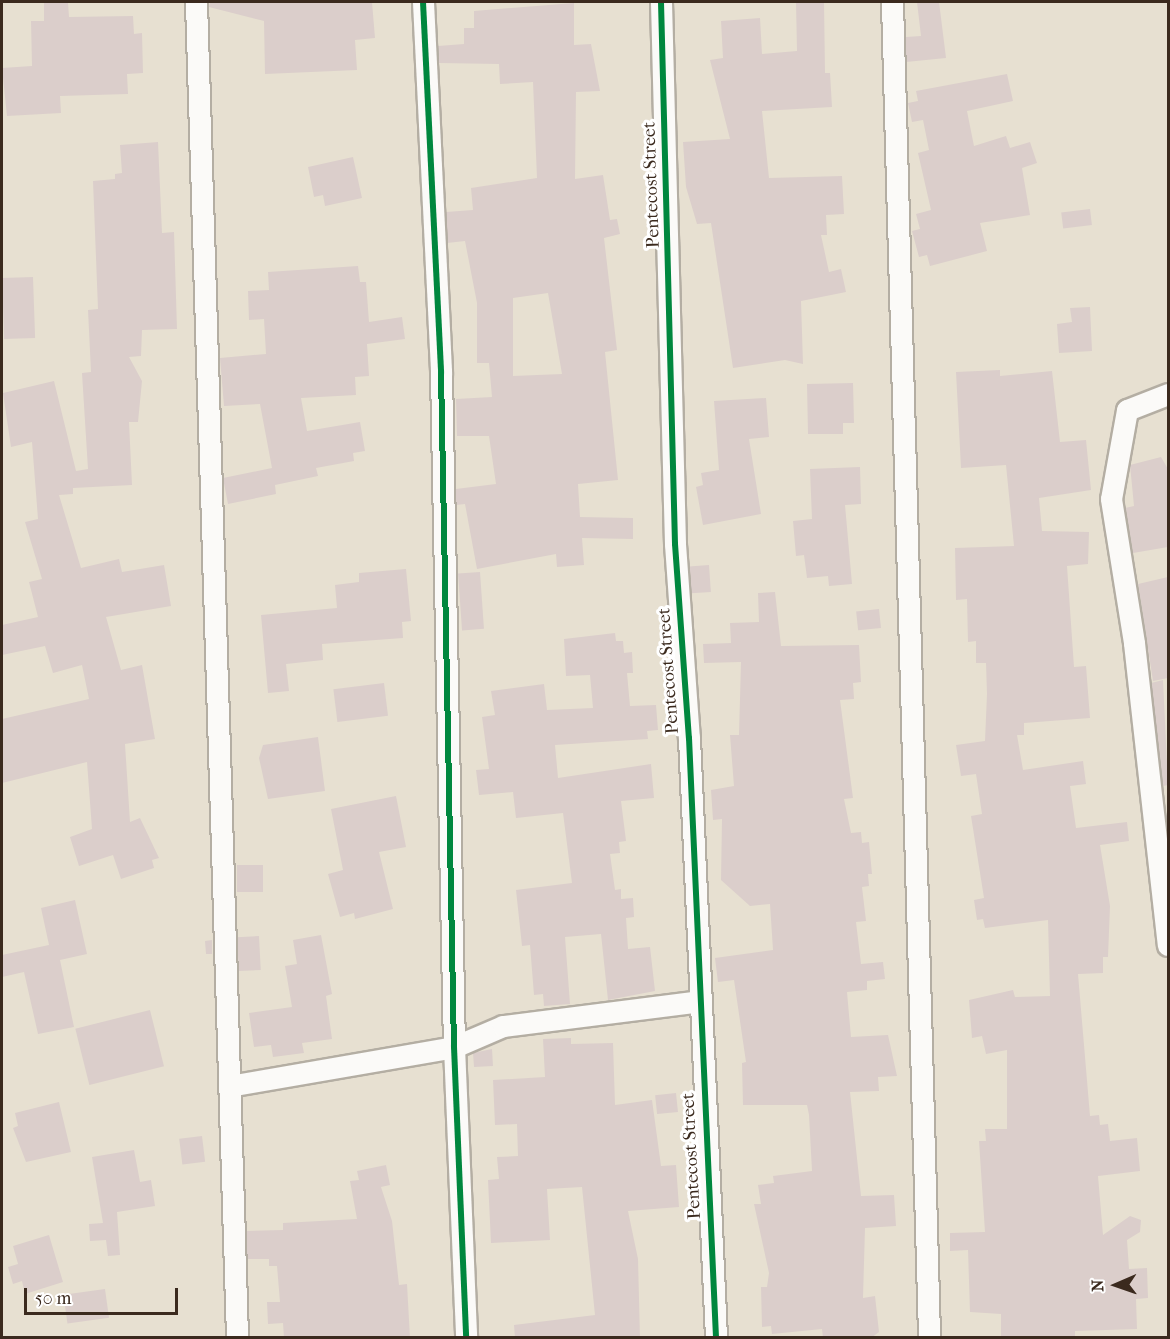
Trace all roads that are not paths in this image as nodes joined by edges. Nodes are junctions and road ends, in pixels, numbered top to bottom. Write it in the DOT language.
graph roads {
  1 [pos="196,2"];
  2 [pos="423,2"];
  3 [pos="661,2"];
  4 [pos="892,2"];
  5 [pos="1168,394"];
  6 [pos="1168,945"];
  7 [pos="700,1001"];
  8 [pos="454,1047"];
  9 [pos="229,1086"];
  10 [pos="237,1338"];
  11 [pos="466,1338"];
  12 [pos="716,1338"];
  13 [pos="929,1338"];
  1 -- 9 [label="street"];
  2 -- 8 [label="street"];
  3 -- 7 [label="street, Pentecost Street"];
  4 -- 13 [label="street"];
  5 -- 6 [label="street"];
  7 -- 8 [label="street"];
  7 -- 12 [label="street, Pentecost Street"];
  8 -- 9 [label="street"];
  8 -- 11 [label="street"];
  9 -- 10 [label="street"];
}
